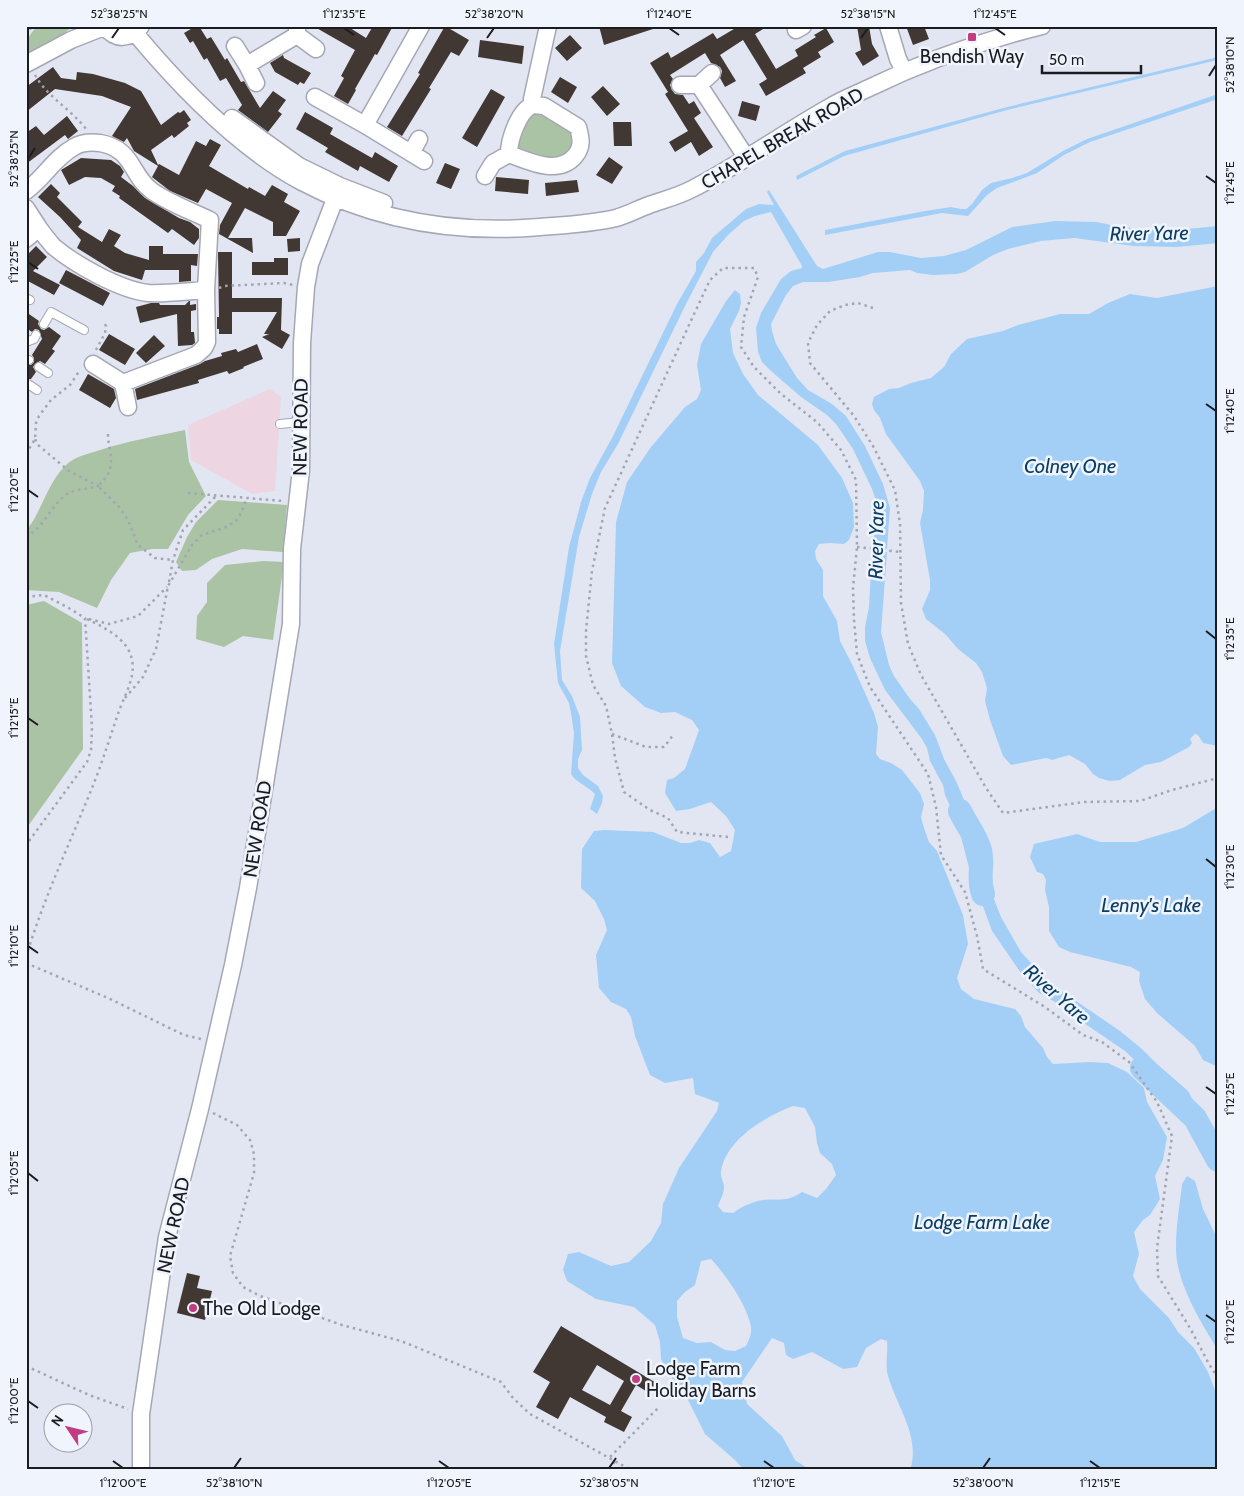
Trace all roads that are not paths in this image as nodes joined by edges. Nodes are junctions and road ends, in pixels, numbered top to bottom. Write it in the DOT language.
graph roads {
  1 [pos="104,26"];
  2 [pos="421,26"];
  3 [pos="548,26"];
  4 [pos="888,26"];
  5 [pos="1042,26"];
  6 [pos="138,30"];
  7 [pos="297,31"];
  8 [pos="234,46"];
  9 [pos="316,49"];
  10 [pos="247,65"];
  11 [pos="30,68"];
  12 [pos="904,71"];
  13 [pos="712,73"];
  14 [pos="256,83"];
  15 [pos="680,85"];
  16 [pos="699,85"];
  17 [pos="315,97"];
  18 [pos="533,105"];
  19 [pos="365,125"];
  20 [pos="418,151"];
  21 [pos="509,154"];
  22 [pos="746,157"];
  23 [pos="485,176"];
  24 [pos="26,191"];
  25 [pos="338,192"];
  26 [pos="26,208"];
  27 [pos="39,228"];
  28 [pos="26,239"];
  29 [pos="206,282"];
  30 [pos="44,324"];
  31 [pos="84,330"];
  32 [pos="36,335"];
  33 [pos="26,342"];
  34 [pos="90,362"];
  35 [pos="39,367"];
  36 [pos="48,373"];
  37 [pos="123,383"];
  38 [pos="28,384"];
  39 [pos="37,390"];
  40 [pos="128,407"];
  41 [pos="300,422"];
  42 [pos="280,424"];
  43 [pos="141,1470"];
  1 -- 6 [label="street, CHAPEL BREAK ROAD"];
  1 -- 11 [label="street"];
  2 -- 19 [label="street"];
  3 -- 18 [label="street"];
  4 -- 12 [label="street"];
  5 -- 12 [label="street, CHAPEL BREAK ROAD"];
  6 -- 25 [label="street, CHAPEL BREAK ROAD"];
  7 -- 9 [label="street"];
  7 -- 10 [label="street"];
  8 -- 10 [label="street"];
  10 -- 14 [label="street"];
  12 -- 22 [label="street, CHAPEL BREAK ROAD"];
  13 -- 16 [label="street"];
  15 -- 16 [label="street"];
  16 -- 22 [label="street"];
  17 -- 19 [label="street"];
  18 -- 21 [label="street"];
  18 -- 21 [label="street"];
  19 -- 20 [label="street"];
  21 -- 23 [label="street"];
  22 -- 25 [label="street, CHAPEL BREAK ROAD"];
  24 -- 29 [label="street"];
  25 -- 41 [label="street, NEW ROAD"];
  26 -- 27 [label="street"];
  27 -- 28 [label="street"];
  27 -- 29 [label="street"];
  29 -- 37 [label="street"];
  30 -- 31 [label="lane"];
  32 -- 33 [label="lane"];
  34 -- 37 [label="street"];
  35 -- 36 [label="lane"];
  37 -- 40 [label="street"];
  38 -- 39 [label="lane"];
  41 -- 42 [label="lane"];
  41 -- 43 [label="street, NEW ROAD"];
}
